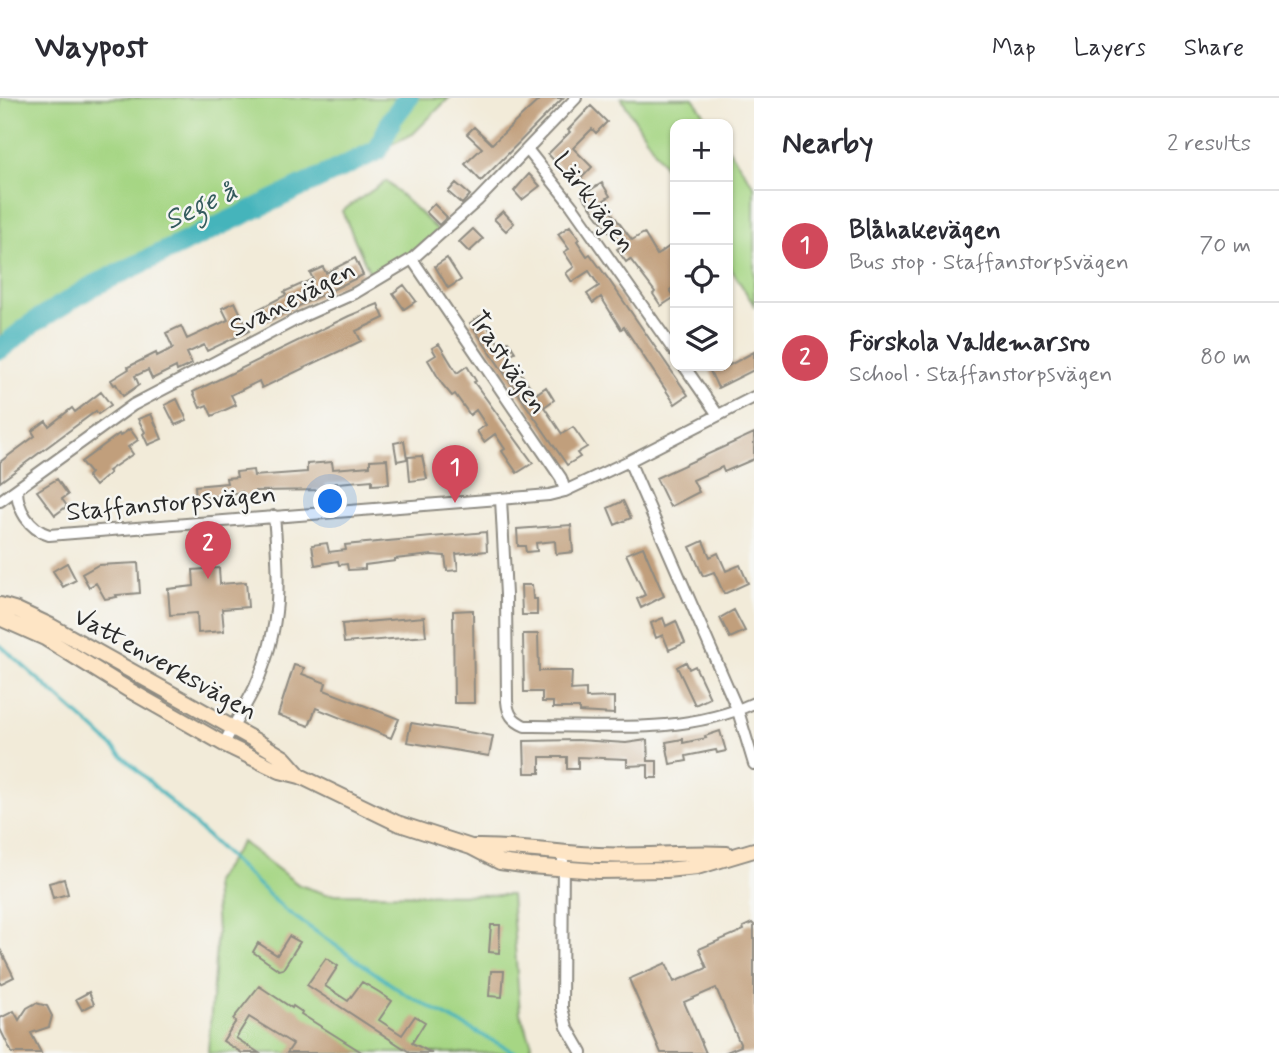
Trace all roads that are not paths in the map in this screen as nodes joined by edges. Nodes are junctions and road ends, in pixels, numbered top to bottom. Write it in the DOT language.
graph roads {
  1 [pos="576,98"];
  2 [pos="527,149"];
  3 [pos="412,259"];
  4 [pos="670,345"];
  5 [pos="687,371"];
  6 [pos="754,397"];
  7 [pos="718,415"];
  8 [pos="629,461"];
  9 [pos="17,489"];
  10 [pos="565,491"];
  11 [pos="501,499"];
  12 [pos="0,501"];
  13 [pos="274,516"];
  14 [pos="0,605"];
  15 [pos="0,618"];
  16 [pos="754,703"];
  17 [pos="737,711"];
  18 [pos="232,728"];
  19 [pos="224,744"];
  20 [pos="754,764"];
  21 [pos="300,776"];
  22 [pos="471,847"];
  23 [pos="754,850"];
  24 [pos="563,853"];
  25 [pos="735,855"];
  26 [pos="562,869"];
  27 [pos="582,1053"];
  1 -- 2 [label="street, Svanevägen"];
  2 -- 3 [label="street, Svanevägen"];
  2 -- 4 [label="street, Lärkvägen"];
  3 -- 9 [label="street, Svanevägen"];
  3 -- 10 [label="street, Trastvägen"];
  5 -- 7 [label="street"];
  6 -- 7 [label="street, Staffanstorpsvägen"];
  7 -- 8 [label="street, Staffanstorpsvägen"];
  8 -- 10 [label="street, Staffanstorpsvägen"];
  8 -- 17 [label="street"];
  9 -- 12 [label="street, Svanevägen"];
  9 -- 13 [label="street, Staffanstorpsvägen"];
  10 -- 11 [label="street, Staffanstorpsvägen"];
  11 -- 13 [label="street, Staffanstorpsvägen"];
  11 -- 17 [label="street"];
  13 -- 18 [label="street"];
  14 -- 18 [label="street, Vattenverksvägen"];
  15 -- 19 [label="street, Vattenverksvägen"];
  16 -- 17 [label="street"];
  17 -- 20 [label="street"];
  18 -- 19 [label="street"];
  18 -- 21 [label="street, Vattenverksvägen"];
  19 -- 21 [label="street, Vattenverksvägen"];
  21 -- 22 [label="street, Vattenverksvägen"];
  22 -- 24 [label="street, Vattenverksvägen"];
  22 -- 26 [label="street, Vattenverksvägen"];
  23 -- 25 [label="street, Vattenverksvägen"];
  24 -- 25 [label="street, Vattenverksvägen"];
  24 -- 26 [label="street"];
  25 -- 26 [label="street, Vattenverksvägen"];
  26 -- 27 [label="street"];
}
